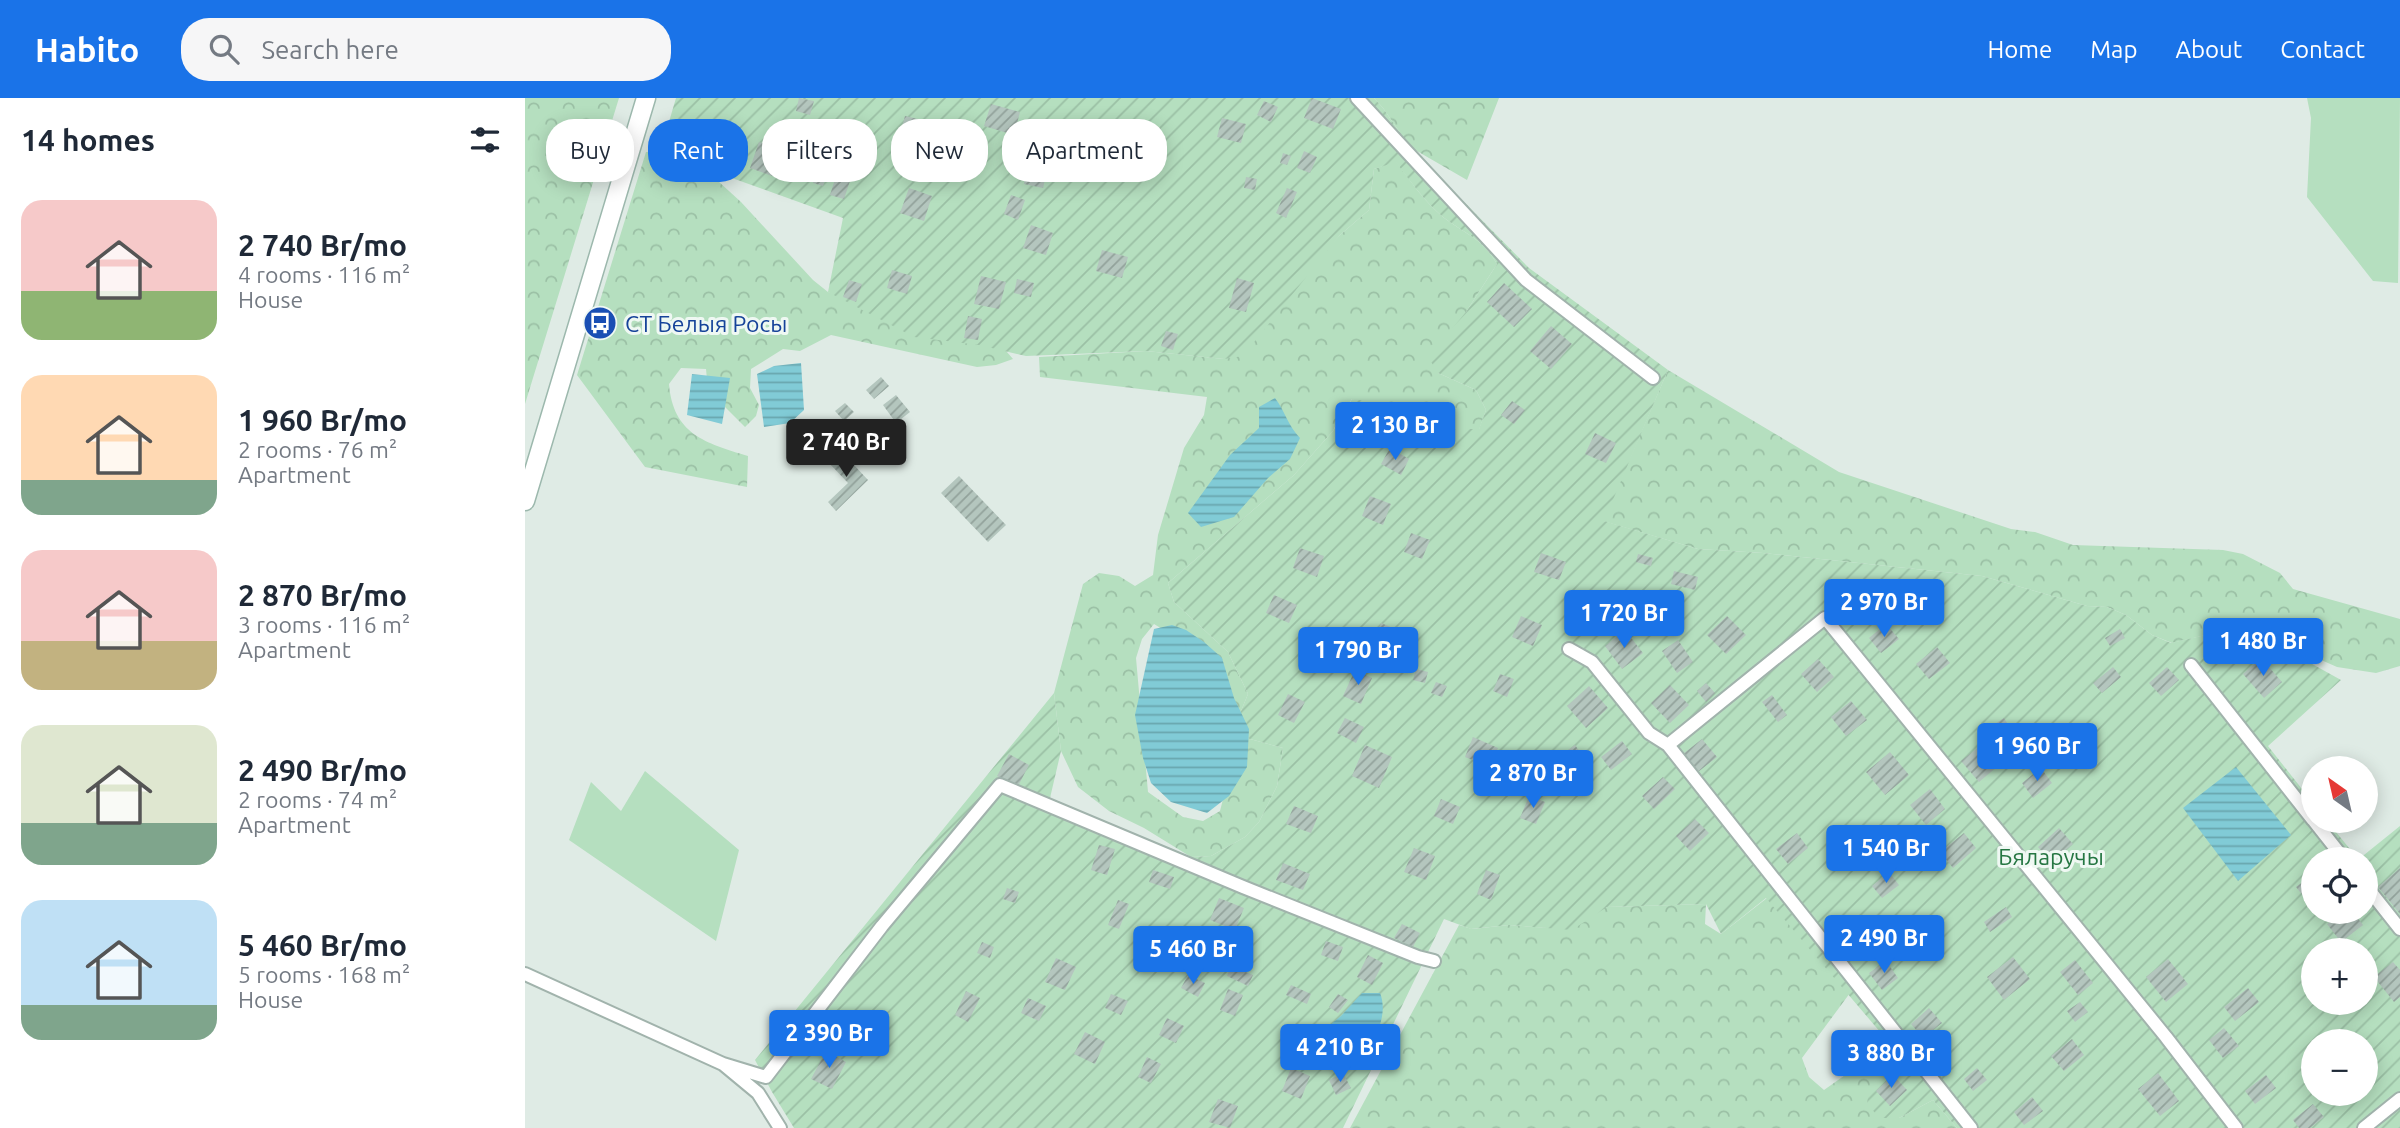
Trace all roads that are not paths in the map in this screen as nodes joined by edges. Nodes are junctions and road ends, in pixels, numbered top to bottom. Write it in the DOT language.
graph roads {
  1 [pos="646,98"];
  2 [pos="1357,98"];
  3 [pos="1653,378"];
  4 [pos="525,501"];
  5 [pos="1569,649"];
  6 [pos="2191,665"];
  7 [pos="1668,745"];
  8 [pos="2301,804"];
  9 [pos="2324,833"];
  10 [pos="2335,847"];
  11 [pos="2378,901"];
  12 [pos="2400,929"];
  13 [pos="1434,961"];
  14 [pos="525,974"];
  15 [pos="723,1064"];
  16 [pos="2400,1099"];
  17 [pos="780,1128"];
  18 [pos="1971,1128"];
  19 [pos="2237,1128"];
  20 [pos="2364,1128"];
  1 -- 4 [label="main road"];
  2 -- 3 [label="street"];
  5 -- 7 [label="street"];
  6 -- 8 [label="street"];
  7 -- 18 [label="street"];
  7 -- 19 [label="street"];
  9 -- 10 [label="street"];
  11 -- 12 [label="street"];
  13 -- 15 [label="street"];
  14 -- 15 [label="street"];
  15 -- 17 [label="street"];
  16 -- 20 [label="street"];
}
